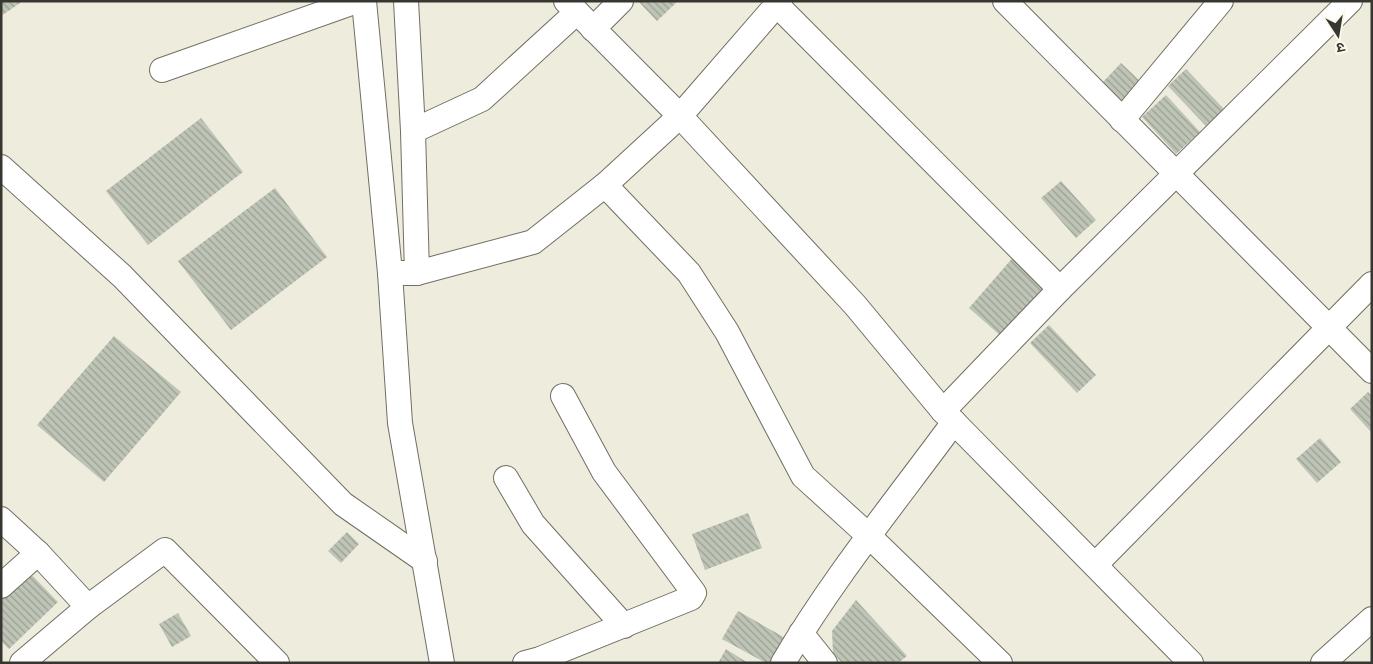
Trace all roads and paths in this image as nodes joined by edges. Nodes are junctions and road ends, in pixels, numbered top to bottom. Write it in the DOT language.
graph roads {
  1 [pos="357,1"];
  2 [pos="364,1"];
  3 [pos="406,1"];
  4 [pos="620,1"];
  5 [pos="1005,1"];
  6 [pos="1221,1"];
  7 [pos="1350,1"];
  8 [pos="778,3"];
  9 [pos="572,7"];
  10 [pos="594,29"];
  11 [pos="162,70"];
  12 [pos="680,116"];
  13 [pos="1122,120"];
  14 [pos="413,131"];
  15 [pos="1,167"];
  16 [pos="1175,174"];
  17 [pos="605,185"];
  18 [pos="390,273"];
  19 [pos="417,273"];
  20 [pos="1372,284"];
  21 [pos="1060,289"];
  22 [pos="1328,326"];
  23 [pos="1372,371"];
  24 [pos="563,396"];
  25 [pos="949,416"];
  26 [pos="506,478"];
  27 [pos="1,519"];
  28 [pos="869,536"];
  29 [pos="38,553"];
  30 [pos="425,560"];
  31 [pos="1095,565"];
  32 [pos="1,586"];
  33 [pos="88,607"];
  34 [pos="1372,620"];
  35 [pos="624,626"];
  36 [pos="801,633"];
  37 [pos="22,663"];
  38 [pos="277,663"];
  39 [pos="442,663"];
  40 [pos="524,663"];
  41 [pos="783,663"];
  42 [pos="826,663"];
  43 [pos="1000,663"];
  44 [pos="1191,663"];
  45 [pos="1323,663"];
  1 -- 11 [label="street"];
  2 -- 18 [label="street"];
  3 -- 14 [label="street"];
  4 -- 10 [label="street"];
  5 -- 13 [label="street"];
  6 -- 13 [label="street"];
  7 -- 16 [label="street"];
  8 -- 12 [label="street"];
  8 -- 21 [label="street"];
  9 -- 10 [label="street"];
  9 -- 14 [label="street"];
  10 -- 12 [label="street"];
  12 -- 17 [label="street"];
  12 -- 25 [label="street"];
  13 -- 16 [label="street"];
  14 -- 19 [label="street"];
  15 -- 30 [label="street"];
  16 -- 21 [label="street"];
  16 -- 22 [label="street"];
  17 -- 19 [label="street"];
  17 -- 28 [label="street"];
  18 -- 19 [label="street"];
  18 -- 30 [label="street"];
  20 -- 22 [label="street"];
  21 -- 25 [label="street"];
  22 -- 23 [label="street"];
  22 -- 31 [label="street"];
  24 -- 35 [label="street"];
  25 -- 28 [label="street"];
  25 -- 31 [label="street"];
  26 -- 35 [label="street"];
  27 -- 29 [label="street"];
  28 -- 36 [label="street"];
  28 -- 43 [label="street"];
  29 -- 32 [label="street"];
  29 -- 33 [label="street"];
  30 -- 39 [label="street"];
  31 -- 44 [label="street"];
  33 -- 37 [label="street"];
  33 -- 38 [label="street"];
  34 -- 45 [label="street"];
  35 -- 40 [label="street"];
  36 -- 41 [label="street"];
  36 -- 42 [label="street"];
}
